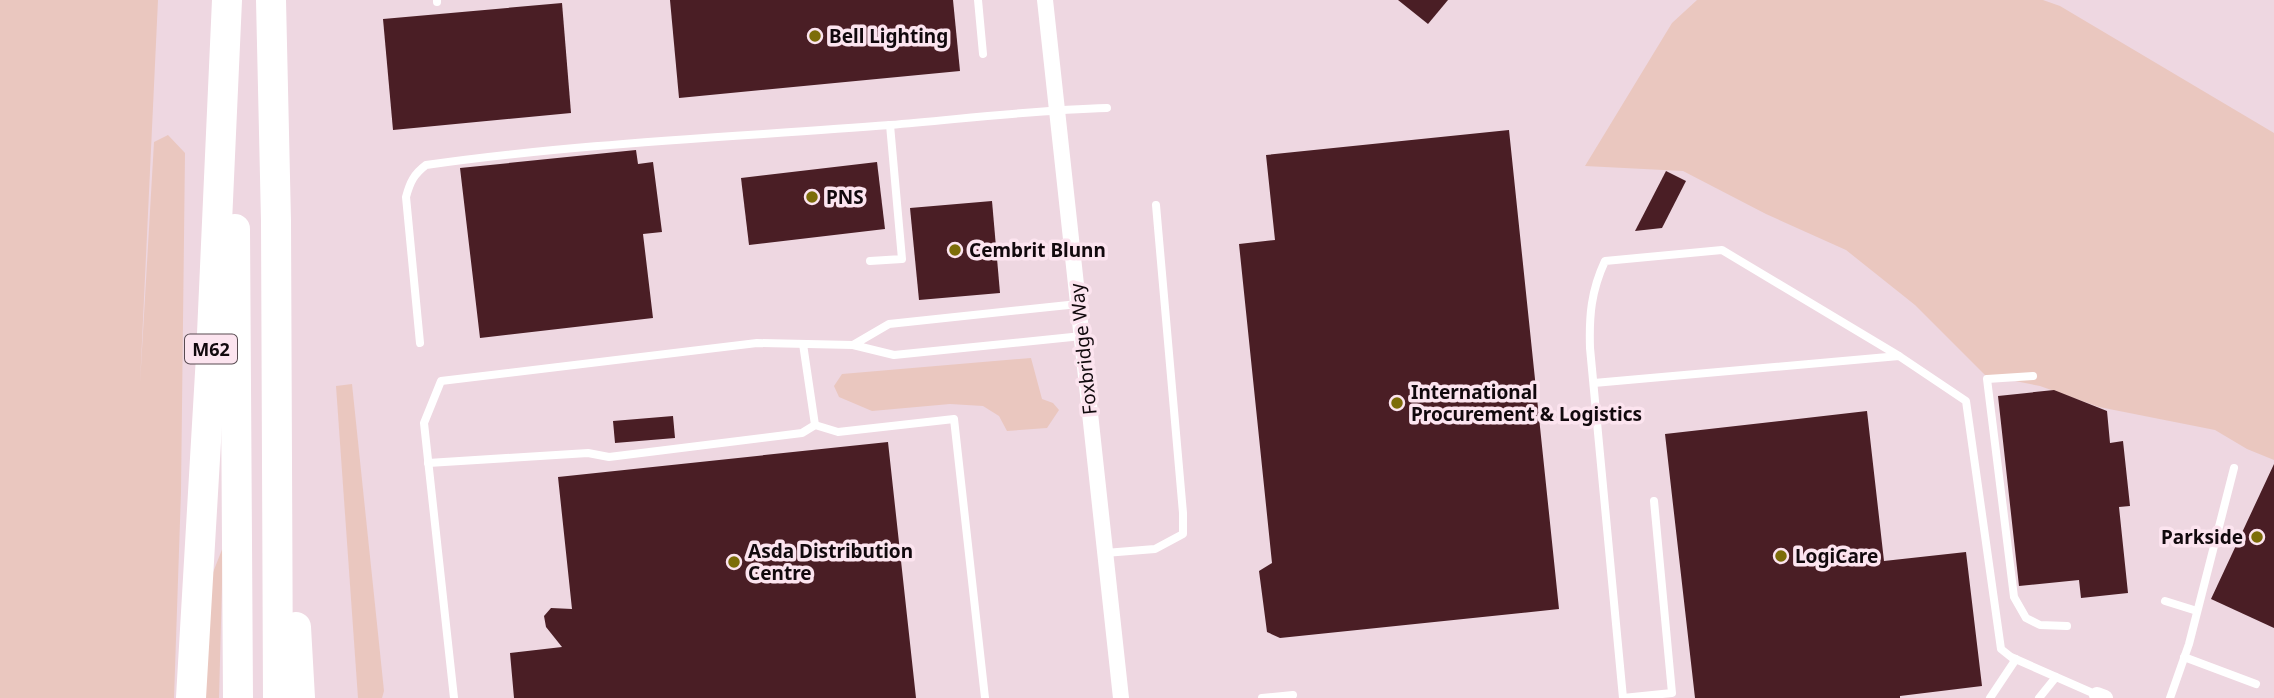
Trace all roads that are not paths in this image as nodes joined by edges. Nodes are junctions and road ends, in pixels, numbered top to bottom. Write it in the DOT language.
graph roads {
  1 [pos="229,0"];
  2 [pos="271,0"];
  3 [pos="978,0"];
  4 [pos="1045,0"];
  5 [pos="983,54"];
  6 [pos="1107,108"];
  7 [pos="1057,109"];
  8 [pos="890,125"];
  9 [pos="1156,205"];
  10 [pos="276,221"];
  11 [pos="870,261"];
  12 [pos="1078,304"];
  13 [pos="1082,336"];
  14 [pos="421,343"];
  15 [pos="803,344"];
  16 [pos="853,345"];
  17 [pos="1899,356"];
  18 [pos="2033,376"];
  19 [pos="1594,383"];
  20 [pos="816,425"];
  21 [pos="429,463"];
  22 [pos="2234,468"];
  23 [pos="1654,502"];
  24 [pos="1105,553"];
  25 [pos="2165,601"];
  26 [pos="2197,611"];
  27 [pos="2067,626"];
  28 [pos="2184,657"];
  29 [pos="2016,660"];
  30 [pos="2056,677"];
  31 [pos="2256,684"];
  32 [pos="1293,695"];
  33 [pos="2101,696"];
  34 [pos="191,698"];
  35 [pos="238,698"];
  36 [pos="278,698"];
  37 [pos="300,698"];
  38 [pos="454,698"];
  39 [pos="985,698"];
  40 [pos="1121,698"];
  41 [pos="1262,698"];
  42 [pos="1623,698"];
  43 [pos="1990,698"];
  44 [pos="2039,698"];
  45 [pos="2170,698"];
  1 -- 34 [label="highway, M62"];
  1 -- 35 [label="highway, M62"];
  2 -- 10 [label="highway"];
  3 -- 5 [label="lane"];
  4 -- 7 [label="street, Foxbridge Way"];
  6 -- 7 [label="lane"];
  7 -- 8 [label="lane"];
  7 -- 12 [label="street, Foxbridge Way"];
  8 -- 11 [label="lane"];
  8 -- 14 [label="lane"];
  9 -- 24 [label="lane"];
  10 -- 36 [label="highway"];
  10 -- 37 [label="highway"];
  12 -- 13 [label="street, Foxbridge Way"];
  12 -- 16 [label="lane"];
  13 -- 16 [label="lane"];
  13 -- 24 [label="street, Foxbridge Way"];
  15 -- 16 [label="lane"];
  15 -- 20 [label="lane"];
  15 -- 21 [label="lane"];
  17 -- 19 [label="lane"];
  17 -- 19 [label="lane"];
  17 -- 29 [label="lane"];
  18 -- 27 [label="lane"];
  19 -- 42 [label="lane"];
  20 -- 21 [label="lane"];
  20 -- 39 [label="lane"];
  21 -- 38 [label="lane"];
  22 -- 26 [label="lane"];
  23 -- 42 [label="lane"];
  24 -- 40 [label="street, Foxbridge Way"];
  25 -- 26 [label="lane"];
  26 -- 28 [label="lane"];
  28 -- 31 [label="lane"];
  28 -- 45 [label="lane"];
  29 -- 30 [label="lane"];
  29 -- 43 [label="lane"];
  30 -- 33 [label="lane"];
  30 -- 44 [label="lane"];
  32 -- 41 [label="lane"];
}
